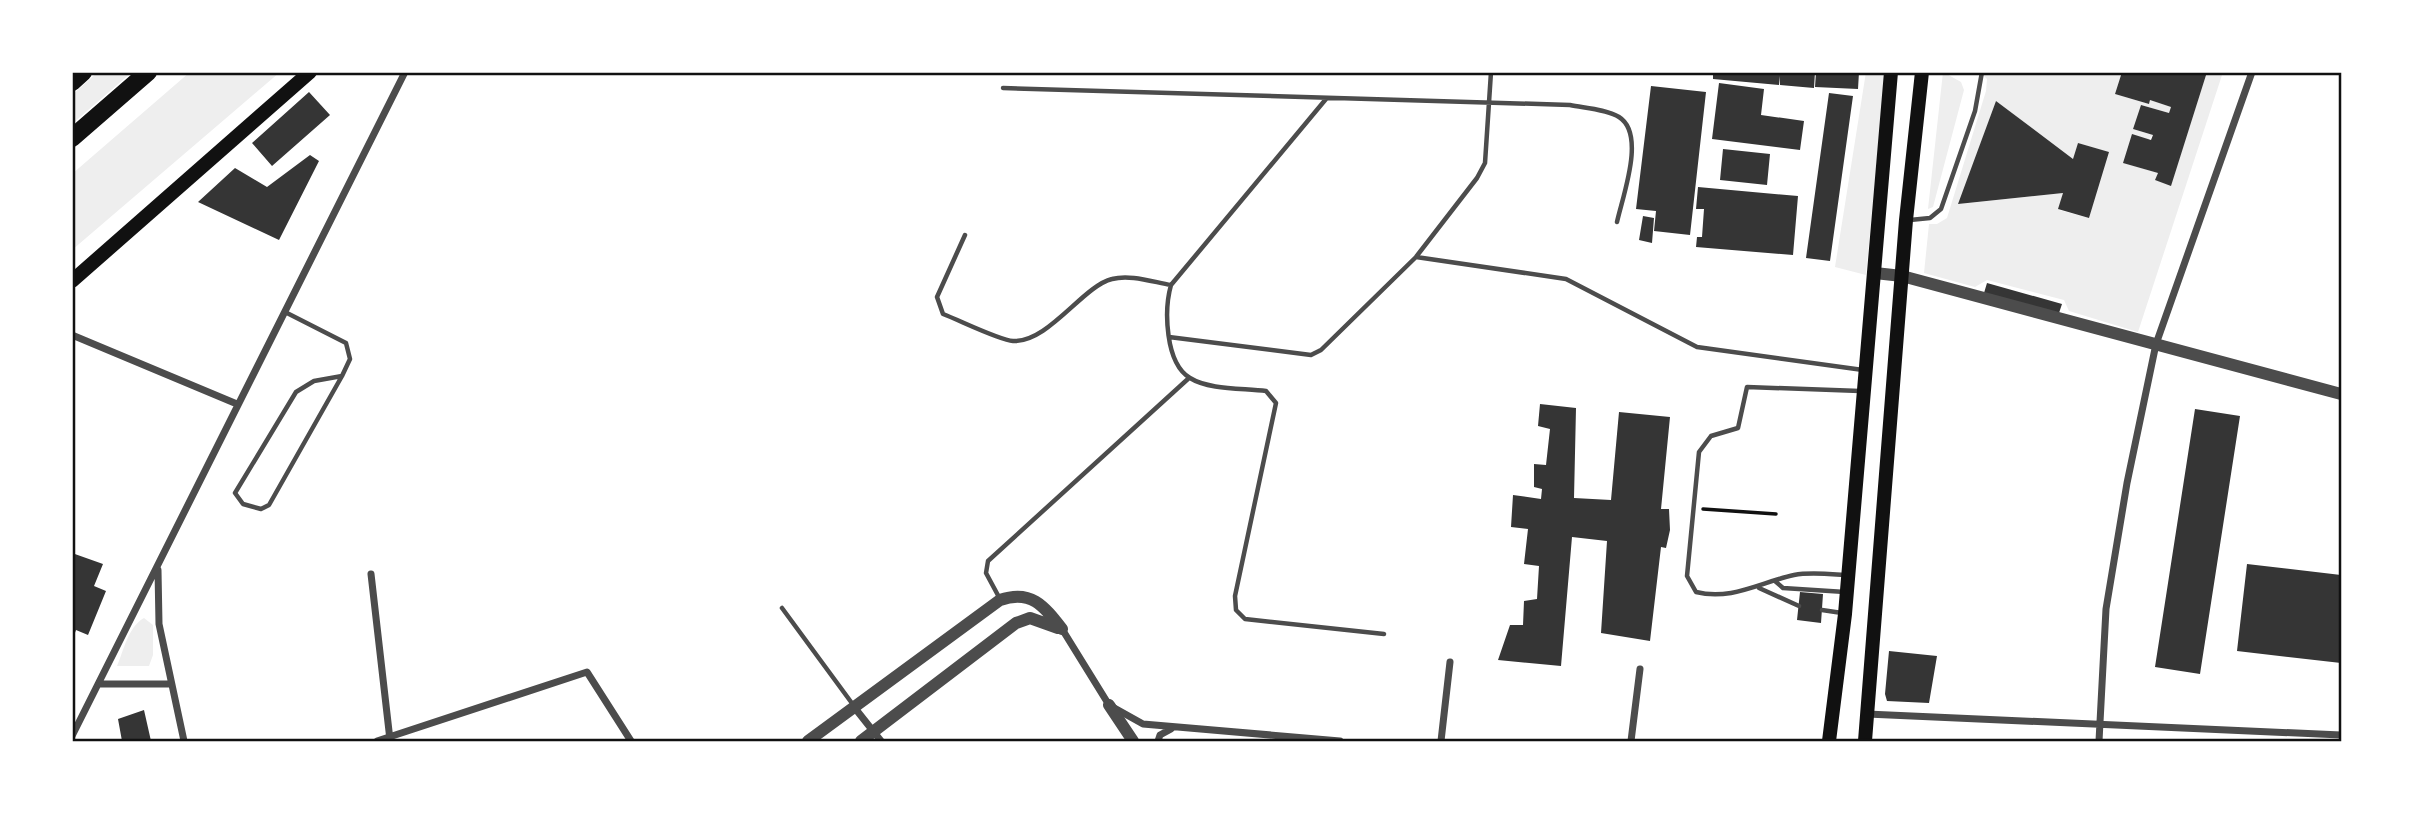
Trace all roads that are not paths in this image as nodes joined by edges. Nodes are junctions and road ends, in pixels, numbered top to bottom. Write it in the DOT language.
graph roads {
  1 [pos="83,72"];
  2 [pos="148,72"];
  3 [pos="310,72"];
  4 [pos="405,72"];
  5 [pos="1491,72"];
  6 [pos="1891,72"];
  7 [pos="1922,72"];
  8 [pos="1982,72"];
  9 [pos="2252,72"];
  10 [pos="72,82"];
  11 [pos="1003,88"];
  12 [pos="1326,99"];
  13 [pos="1490,104"];
  14 [pos="72,138"];
  15 [pos="1906,220"];
  16 [pos="1617,222"];
  17 [pos="965,235"];
  18 [pos="1416,257"];
  19 [pos="1875,273"];
  20 [pos="1902,276"];
  21 [pos="72,282"];
  22 [pos="1171,285"];
  23 [pos="284,311"];
  24 [pos="72,335"];
  25 [pos="1169,337"];
  26 [pos="2156,344"];
  27 [pos="1864,370"];
  28 [pos="342,376"];
  29 [pos="1189,378"];
  30 [pos="1863,392"];
  31 [pos="2341,394"];
  32 [pos="237,404"];
  33 [pos="158,566"];
  34 [pos="370,574"];
  35 [pos="1849,575"];
  36 [pos="1775,581"];
  37 [pos="1759,588"];
  38 [pos="1847,592"];
  39 [pos="1000,600"];
  40 [pos="1799,606"];
  41 [pos="782,608"];
  42 [pos="1822,610"];
  43 [pos="1845,614"];
  44 [pos="1062,629"];
  45 [pos="1384,634"];
  46 [pos="1450,662"];
  47 [pos="1640,669"];
  48 [pos="100,684"];
  49 [pos="171,684"];
  50 [pos="1110,705"];
  51 [pos="854,706"];
  52 [pos="1867,714"];
  53 [pos="2098,726"];
  54 [pos="1172,728"];
  55 [pos="2341,735"];
  56 [pos="72,736"];
  57 [pos="877,737"];
  58 [pos="389,739"];
  59 [pos="184,741"];
  60 [pos="377,741"];
  61 [pos="631,741"];
  62 [pos="808,741"];
  63 [pos="861,741"];
  64 [pos="1133,741"];
  65 [pos="1158,741"];
  66 [pos="1340,741"];
  67 [pos="1441,741"];
  68 [pos="1631,741"];
  69 [pos="1829,741"];
  70 [pos="1865,741"];
  71 [pos="2099,741"];
  1 -- 10 [label="highway"];
  2 -- 14 [label="highway"];
  3 -- 21 [label="main road"];
  4 -- 23 [label="street"];
  5 -- 13 [label="lane"];
  6 -- 19 [label="main road"];
  7 -- 15 [label="main road"];
  8 -- 15 [label="lane"];
  9 -- 26 [label="street"];
  11 -- 12 [label="lane"];
  12 -- 13 [label="lane"];
  12 -- 22 [label="lane"];
  13 -- 16 [label="lane"];
  13 -- 18 [label="lane"];
  15 -- 20 [label="main road"];
  17 -- 22 [label="lane"];
  18 -- 25 [label="lane"];
  18 -- 27 [label="lane"];
  19 -- 20 [label="street"];
  19 -- 27 [label="main road"];
  20 -- 26 [label="street"];
  20 -- 52 [label="main road"];
  22 -- 25 [label="lane"];
  23 -- 28 [label="lane"];
  23 -- 32 [label="street"];
  24 -- 32 [label="street"];
  25 -- 29 [label="lane"];
  26 -- 31 [label="street"];
  26 -- 53 [label="street"];
  27 -- 30 [label="main road"];
  28 -- 28 [label="lane"];
  29 -- 39 [label="lane"];
  29 -- 45 [label="lane"];
  30 -- 35 [label="main road"];
  30 -- 37 [label="lane"];
  32 -- 33 [label="street"];
  33 -- 48 [label="street"];
  33 -- 49 [label="street"];
  34 -- 58 [label="street"];
  35 -- 36 [label="lane"];
  35 -- 38 [label="main road"];
  36 -- 37 [label="lane"];
  36 -- 38 [label="lane"];
  37 -- 40 [label="lane"];
  38 -- 43 [label="main road"];
  39 -- 44 [label="street"];
  39 -- 51 [label="street"];
  41 -- 51 [label="lane"];
  42 -- 43 [label="lane"];
  43 -- 69 [label="main road"];
  44 -- 50 [label="street"];
  44 -- 57 [label="street"];
  46 -- 67 [label="street"];
  47 -- 68 [label="street"];
  48 -- 49 [label="street"];
  48 -- 56 [label="street"];
  49 -- 59 [label="street"];
  50 -- 54 [label="street"];
  50 -- 64 [label="street"];
  51 -- 57 [label="street"];
  51 -- 62 [label="street"];
  52 -- 53 [label="street"];
  52 -- 70 [label="main road"];
  53 -- 55 [label="street"];
  53 -- 71 [label="street"];
  54 -- 65 [label="street"];
  54 -- 66 [label="street"];
  57 -- 63 [label="street"];
  58 -- 60 [label="street"];
  58 -- 61 [label="street"];
}
